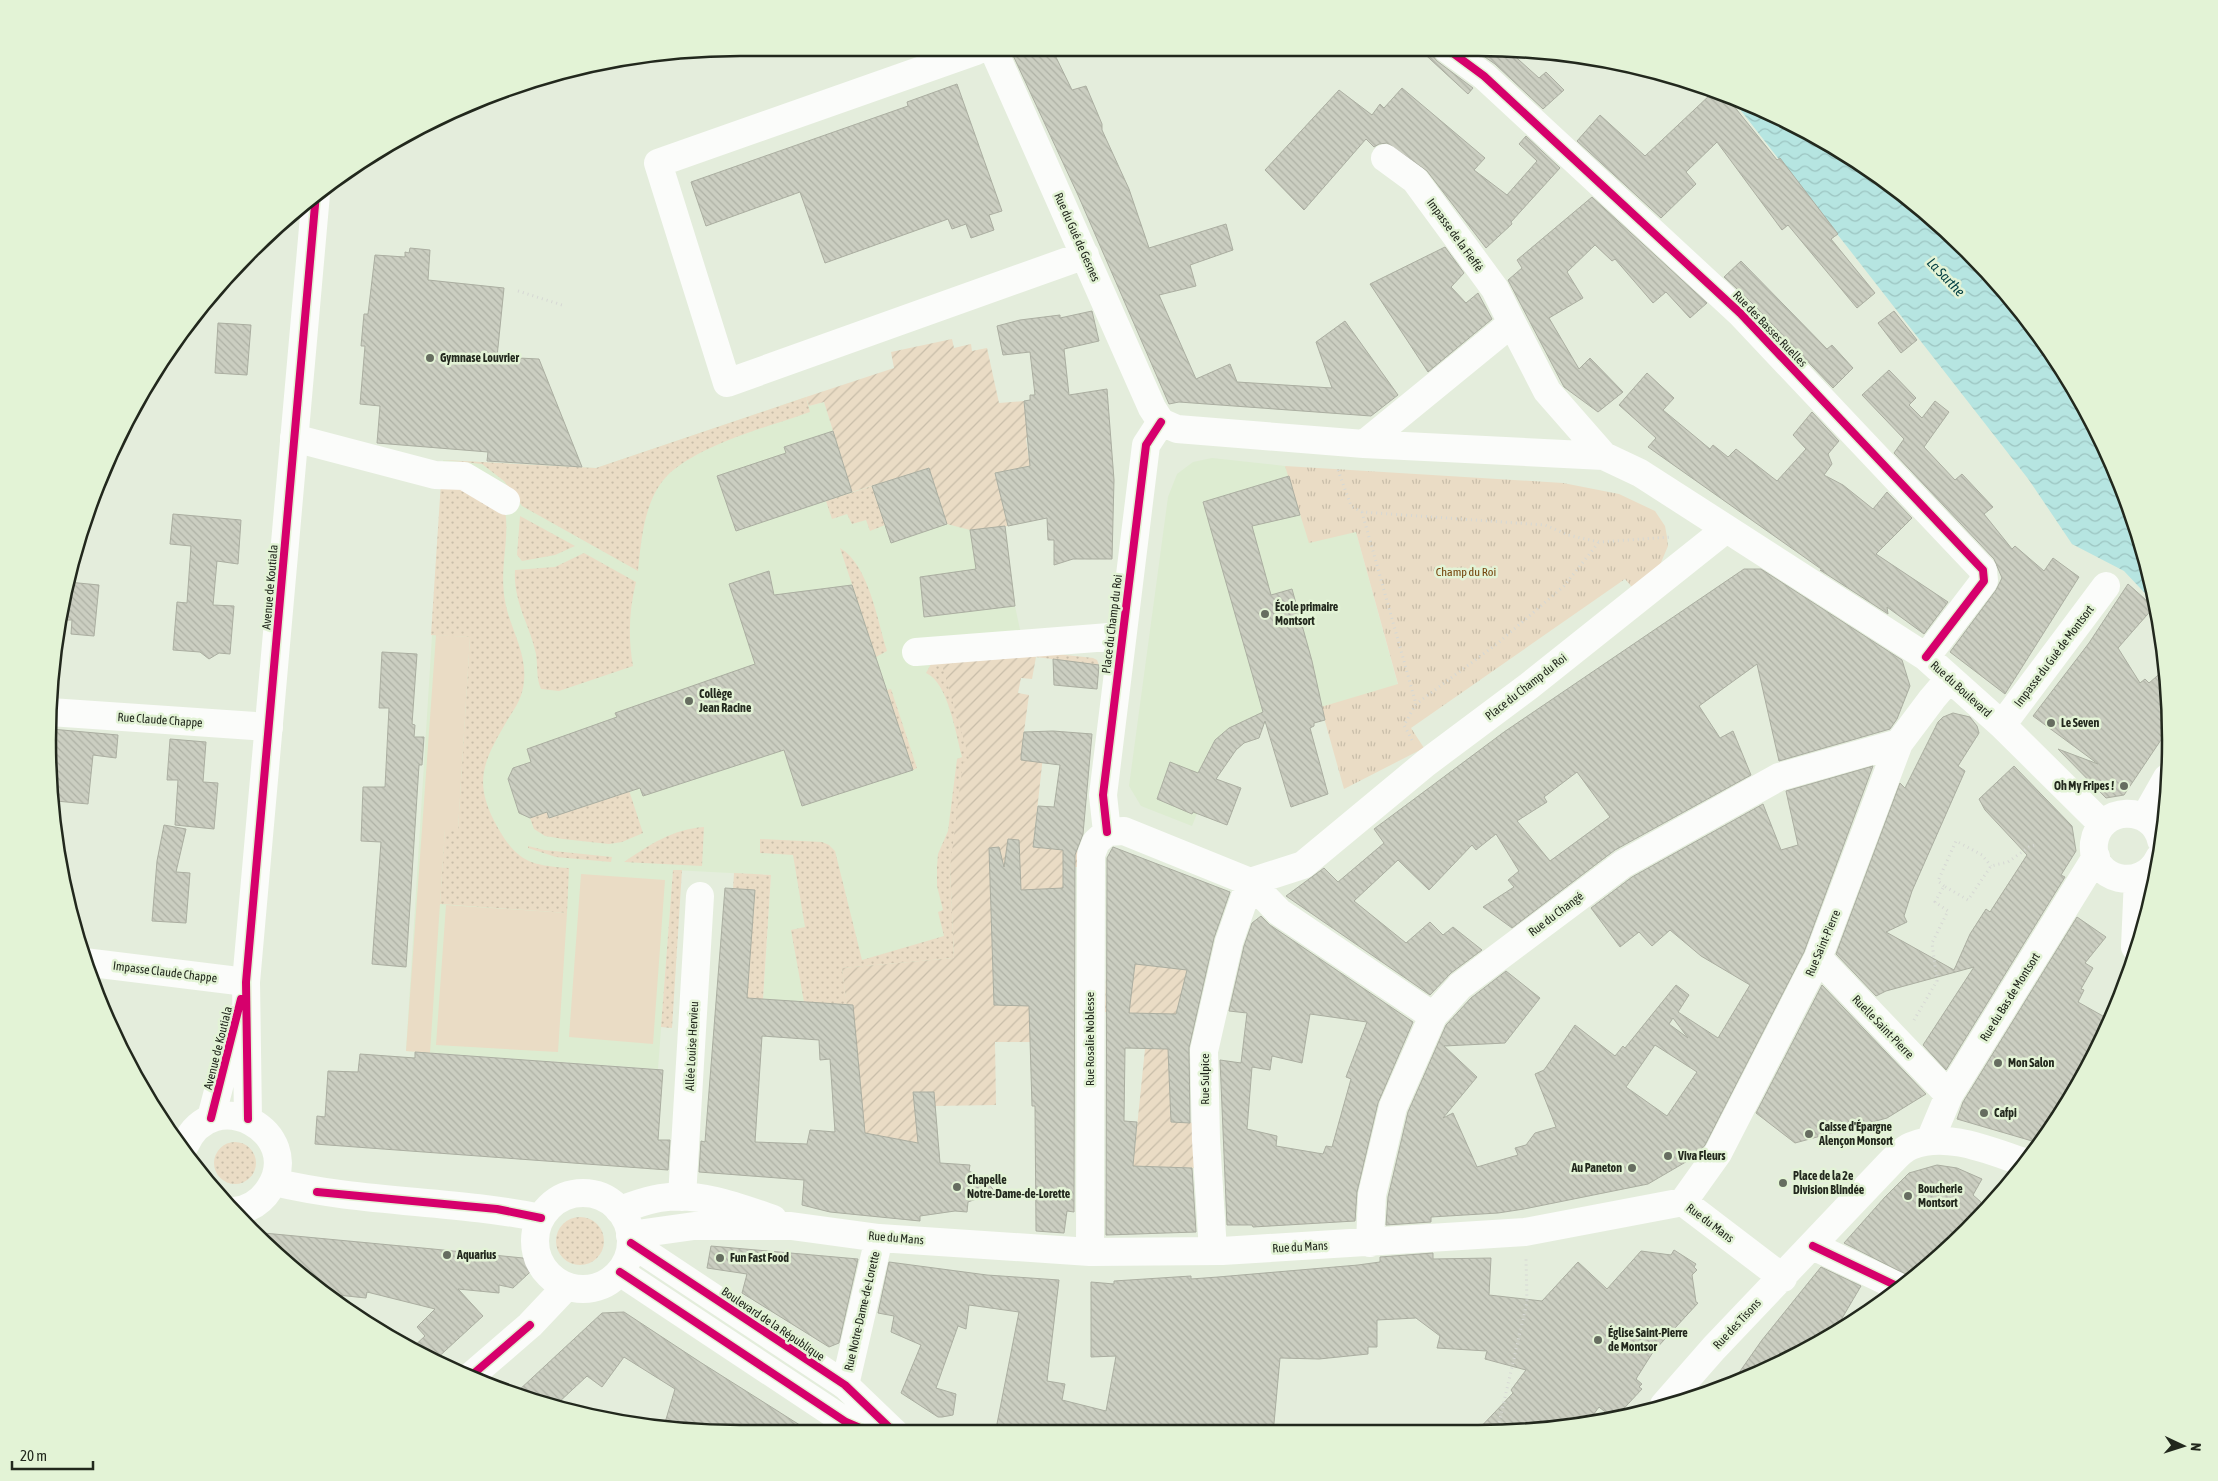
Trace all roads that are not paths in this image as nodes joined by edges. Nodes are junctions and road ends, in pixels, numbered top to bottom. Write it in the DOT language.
graph roads {
  1 [pos="962,56"];
  2 [pos="996,56"];
  3 [pos="1457,56"];
  4 [pos="1385,158"];
  5 [pos="315,205"];
  6 [pos="1086,255"];
  7 [pos="1512,323"];
  8 [pos="1161,422"];
  9 [pos="294,438"];
  10 [pos="1351,442"];
  11 [pos="1604,456"];
  12 [pos="506,501"];
  13 [pos="1726,529"];
  14 [pos="2106,586"];
  15 [pos="1122,636"];
  16 [pos="916,652"];
  17 [pos="1926,658"];
  18 [pos="1949,679"];
  19 [pos="57,712"];
  20 [pos="2002,725"];
  21 [pos="269,727"];
  22 [pos="1899,743"];
  23 [pos="2159,791"];
  24 [pos="2145,817"];
  25 [pos="2102,824"];
  26 [pos="2156,829"];
  27 [pos="1107,832"];
  28 [pos="2096,857"];
  29 [pos="2150,870"];
  30 [pos="2138,878"];
  31 [pos="1250,882"];
  32 [pos="700,896"];
  33 [pos="2137,922"];
  34 [pos="1818,958"];
  35 [pos="94,963"];
  36 [pos="246,982"];
  37 [pos="1433,1016"];
  38 [pos="1949,1095"];
  39 [pos="211,1118"];
  40 [pos="248,1119"];
  41 [pos="1930,1140"];
  42 [pos="187,1142"];
  43 [pos="2017,1160"];
  44 [pos="274,1182"];
  45 [pos="682,1197"];
  46 [pos="1683,1202"];
  47 [pos="242,1209"];
  48 [pos="619,1210"];
  49 [pos="541,1218"];
  50 [pos="791,1226"];
  51 [pos="879,1238"];
  52 [pos="630,1239"];
  53 [pos="1370,1243"];
  54 [pos="1813,1246"];
  55 [pos="1213,1251"];
  56 [pos="1090,1252"];
  57 [pos="620,1272"];
  58 [pos="1783,1278"];
  59 [pos="1893,1284"];
  60 [pos="566,1286"];
  61 [pos="476,1372"];
  62 [pos="845,1385"];
  63 [pos="1672,1396"];
  64 [pos="840,1425"];
  65 [pos="887,1425"];
  1 -- 6 [label="street"];
  2 -- 6 [label="street, Rue du Gué de Gesnes"];
  3 -- 17 [label="street, Rue des Basses Ruelles"];
  4 -- 7 [label="street, Impasse de la Fieffé"];
  5 -- 9 [label="street, Avenue de Koutiala"];
  6 -- 8 [label="street, Rue du Gué de Gesnes"];
  7 -- 10 [label="street"];
  7 -- 11 [label="street"];
  8 -- 10 [label="street"];
  8 -- 15 [label="street, Place du Champ du Roi"];
  9 -- 12 [label="street"];
  9 -- 21 [label="street, Avenue de Koutiala"];
  10 -- 11 [label="street"];
  11 -- 13 [label="street"];
  13 -- 17 [label="street, Rue du Boulevard"];
  13 -- 31 [label="street, Place du Champ du Roi"];
  14 -- 20 [label="street, Impasse du Gué de Montsort"];
  15 -- 16 [label="street"];
  15 -- 27 [label="street, Place du Champ du Roi"];
  17 -- 18 [label="street, Rue du Boulevard"];
  18 -- 20 [label="street, Rue du Boulevard"];
  18 -- 22 [label="street, Rue Saint-Pierre"];
  19 -- 21 [label="street, Rue Claude Chappe"];
  20 -- 25 [label="street, Rue du Boulevard"];
  21 -- 36 [label="street, Avenue de Koutiala"];
  22 -- 34 [label="street, Rue Saint-Pierre"];
  22 -- 37 [label="street, Rue du Changé"];
  23 -- 24 [label="street"];
  24 -- 25 [label="street"];
  24 -- 26 [label="street"];
  25 -- 28 [label="street"];
  27 -- 31 [label="street"];
  27 -- 56 [label="street, Rue Rosalie Noblesse"];
  28 -- 30 [label="street"];
  28 -- 38 [label="street, Rue du Bas de Montsort"];
  29 -- 30 [label="street"];
  30 -- 33 [label="street"];
  31 -- 37 [label="street"];
  31 -- 55 [label="street, Rue Sulpice"];
  32 -- 45 [label="street, Allée Louise Hervieu"];
  34 -- 38 [label="street, Ruelle Saint-Pierre"];
  34 -- 46 [label="street, Rue Saint-Pierre"];
  35 -- 36 [label="street, Impasse Claude Chappe"];
  36 -- 39 [label="street, Avenue de Koutiala"];
  36 -- 40 [label="street, Avenue de Koutiala"];
  37 -- 53 [label="street, Rue du Changé"];
  38 -- 41 [label="street, Rue du Bas de Montsort"];
  39 -- 40 [label="street"];
  39 -- 42 [label="street"];
  40 -- 44 [label="street"];
  41 -- 43 [label="street"];
  41 -- 54 [label="street"];
  44 -- 47 [label="street"];
  44 -- 49 [label="street"];
  45 -- 48 [label="street, Rue du Mans"];
  45 -- 50 [label="street, Rue du Mans"];
  46 -- 53 [label="street, Rue du Mans"];
  46 -- 58 [label="street, Rue du Mans"];
  48 -- 49 [label="street"];
  48 -- 52 [label="street"];
  49 -- 60 [label="street"];
  50 -- 51 [label="street, Rue du Mans"];
  50 -- 52 [label="street, Rue du Mans"];
  51 -- 56 [label="street, Rue du Mans"];
  51 -- 62 [label="street, Rue Notre-Dame-de-Lorette"];
  52 -- 57 [label="street"];
  52 -- 62 [label="street, Boulevard de la République"];
  53 -- 55 [label="street, Rue du Mans"];
  54 -- 58 [label="street, Rue des Tisons"];
  54 -- 59 [label="street"];
  55 -- 56 [label="street, Rue du Mans"];
  57 -- 60 [label="street"];
  57 -- 64 [label="street"];
  58 -- 63 [label="street, Rue des Tisons"];
  60 -- 61 [label="street"];
  62 -- 65 [label="street, Boulevard de la République"];
}
